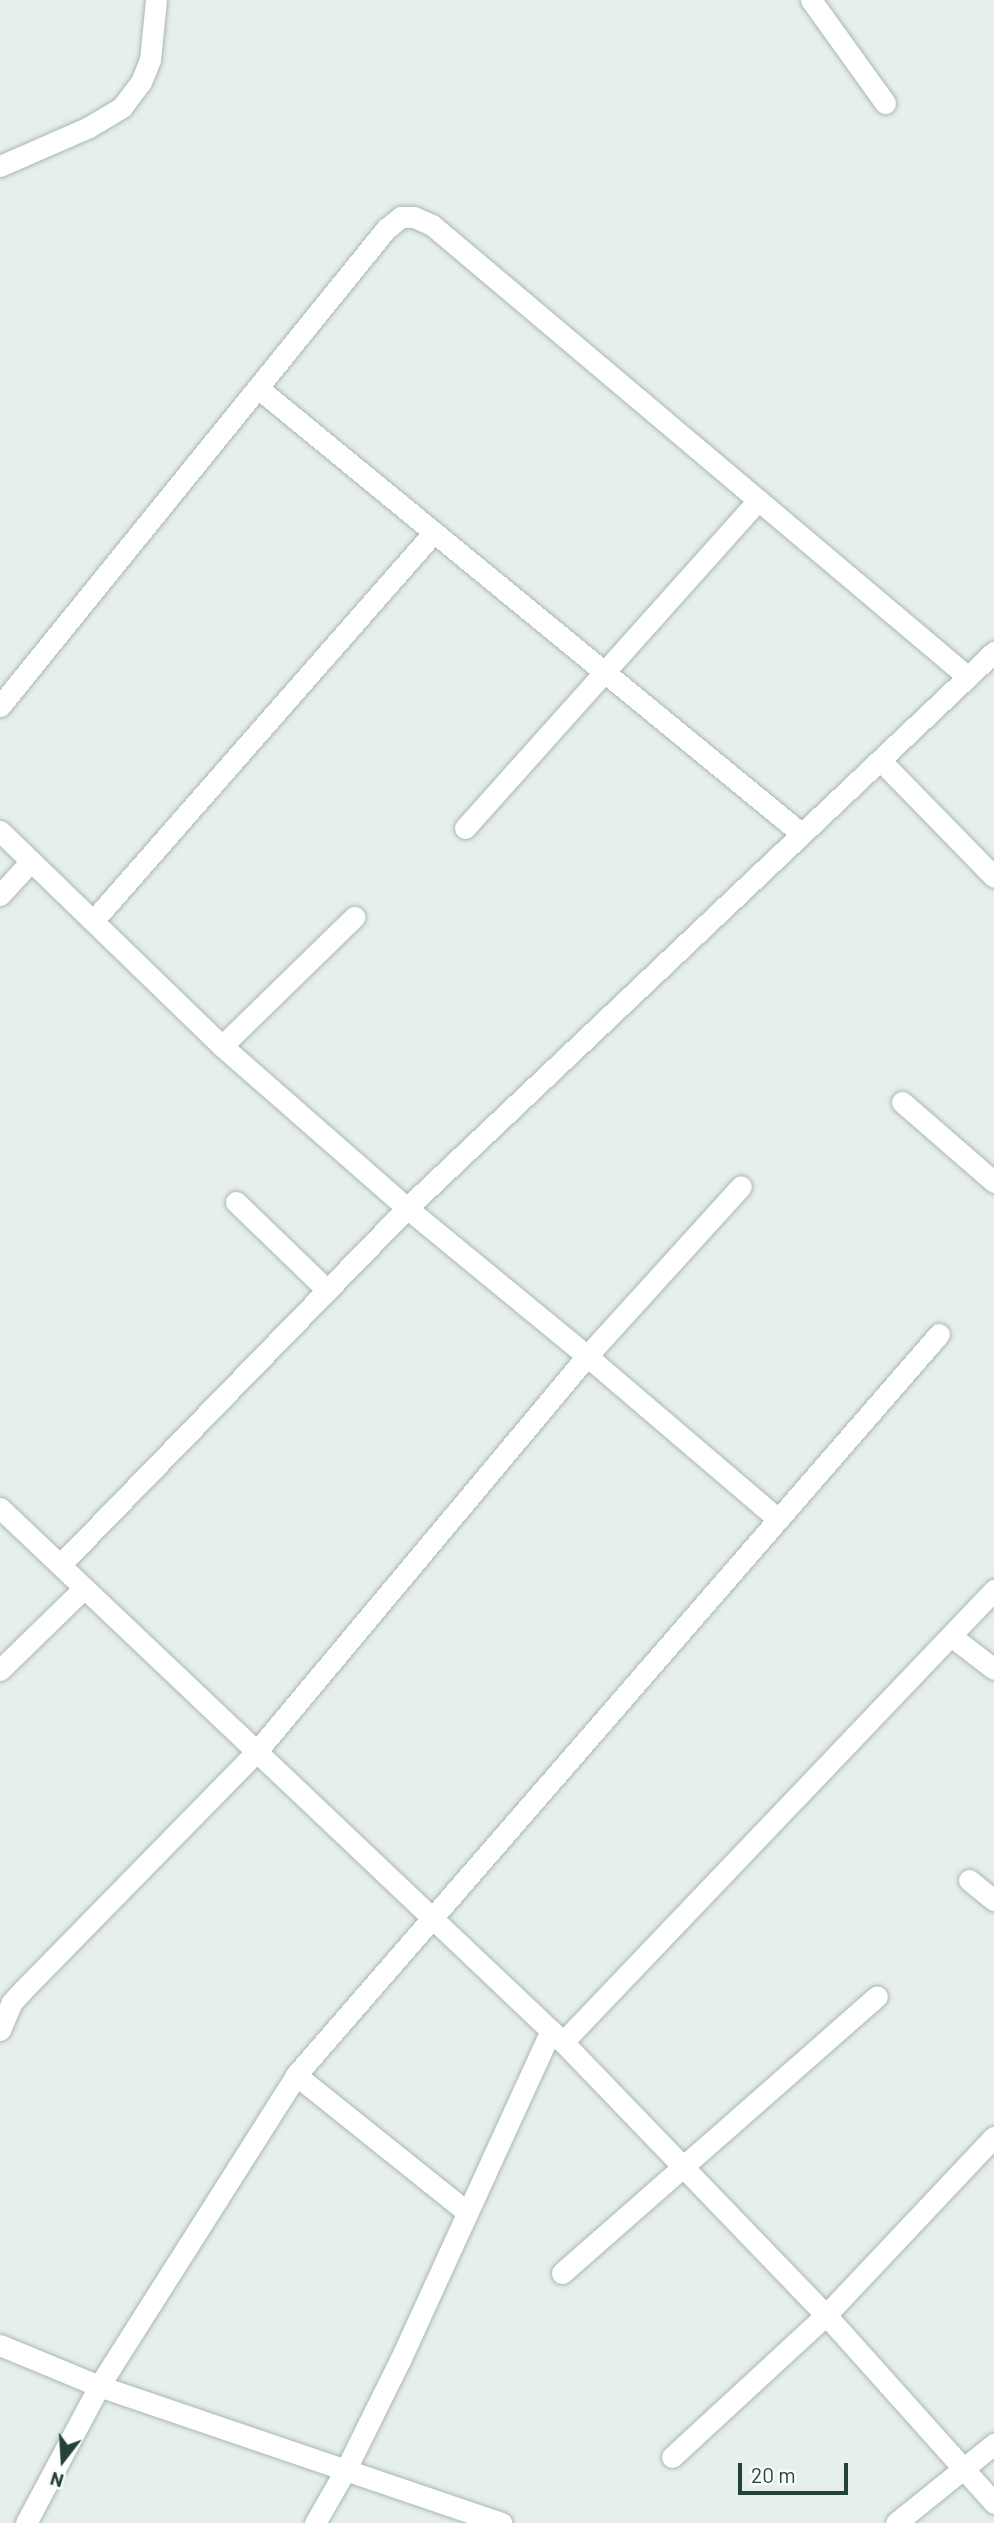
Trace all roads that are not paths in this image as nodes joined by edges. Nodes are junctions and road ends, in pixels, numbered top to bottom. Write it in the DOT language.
graph roads {
  1 [pos="156,0"];
  2 [pos="811,0"];
  3 [pos="885,103"];
  4 [pos="0,166"];
  5 [pos="258,388"];
  6 [pos="758,500"];
  7 [pos="434,532"];
  8 [pos="994,652"];
  9 [pos="604,672"];
  10 [pos="968,677"];
  11 [pos="0,706"];
  12 [pos="880,760"];
  13 [pos="466,828"];
  14 [pos="0,831"];
  15 [pos="802,834"];
  16 [pos="31,861"];
  17 [pos="994,877"];
  18 [pos="0,895"];
  19 [pos="354,917"];
  20 [pos="93,921"];
  21 [pos="222,1046"];
  22 [pos="902,1102"];
  23 [pos="994,1182"];
  24 [pos="740,1186"];
  25 [pos="236,1202"];
  26 [pos="407,1208"];
  27 [pos="327,1290"];
  28 [pos="939,1334"];
  29 [pos="587,1356"];
  30 [pos="0,1508"];
  31 [pos="778,1519"];
  32 [pos="60,1565"];
  33 [pos="84,1588"];
  34 [pos="994,1590"];
  35 [pos="951,1636"];
  36 [pos="994,1669"];
  37 [pos="0,1670"];
  38 [pos="257,1751"];
  39 [pos="969,1880"];
  40 [pos="994,1900"];
  41 [pos="431,1917"];
  42 [pos="877,1996"];
  43 [pos="0,2030"];
  44 [pos="557,2037"];
  45 [pos="296,2075"];
  46 [pos="994,2137"];
  47 [pos="684,2168"];
  48 [pos="467,2212"];
  49 [pos="562,2273"];
  50 [pos="826,2315"];
  51 [pos="0,2345"];
  52 [pos="99,2386"];
  53 [pos="994,2444"];
  54 [pos="672,2457"];
  55 [pos="964,2468"];
  56 [pos="346,2469"];
  57 [pos="994,2502"];
  58 [pos="473,2518"];
  59 [pos="26,2523"];
  60 [pos="315,2523"];
  61 [pos="501,2523"];
  62 [pos="896,2523"];
  1 -- 4 [label="street"];
  2 -- 3 [label="street"];
  5 -- 6 [label="street"];
  5 -- 7 [label="street"];
  5 -- 11 [label="street"];
  6 -- 9 [label="street"];
  6 -- 10 [label="street"];
  7 -- 9 [label="street"];
  7 -- 20 [label="street"];
  8 -- 10 [label="street"];
  9 -- 13 [label="street"];
  9 -- 15 [label="street"];
  10 -- 12 [label="street"];
  12 -- 15 [label="street"];
  12 -- 17 [label="street"];
  14 -- 16 [label="street"];
  15 -- 26 [label="street"];
  16 -- 18 [label="street"];
  16 -- 20 [label="street"];
  19 -- 21 [label="street"];
  20 -- 21 [label="street"];
  21 -- 26 [label="street"];
  22 -- 23 [label="street"];
  24 -- 29 [label="street"];
  25 -- 27 [label="street"];
  26 -- 27 [label="street"];
  26 -- 29 [label="street"];
  27 -- 32 [label="street"];
  28 -- 31 [label="street"];
  29 -- 31 [label="street"];
  29 -- 38 [label="street"];
  30 -- 32 [label="street"];
  31 -- 41 [label="street"];
  32 -- 33 [label="street"];
  33 -- 37 [label="street"];
  33 -- 38 [label="street"];
  34 -- 35 [label="street"];
  35 -- 36 [label="street"];
  35 -- 44 [label="street"];
  38 -- 41 [label="street"];
  38 -- 43 [label="street"];
  39 -- 40 [label="street"];
  41 -- 44 [label="street"];
  41 -- 45 [label="street"];
  42 -- 47 [label="street"];
  44 -- 47 [label="street"];
  44 -- 48 [label="street"];
  45 -- 48 [label="street"];
  45 -- 52 [label="street"];
  46 -- 50 [label="street"];
  47 -- 49 [label="street"];
  47 -- 50 [label="street"];
  48 -- 56 [label="street"];
  50 -- 54 [label="street"];
  50 -- 55 [label="street"];
  51 -- 52 [label="street"];
  52 -- 56 [label="street"];
  52 -- 59 [label="street"];
  53 -- 55 [label="street"];
  55 -- 57 [label="street"];
  55 -- 62 [label="street"];
  56 -- 58 [label="street"];
  56 -- 60 [label="street"];
  58 -- 61 [label="street"];
}
